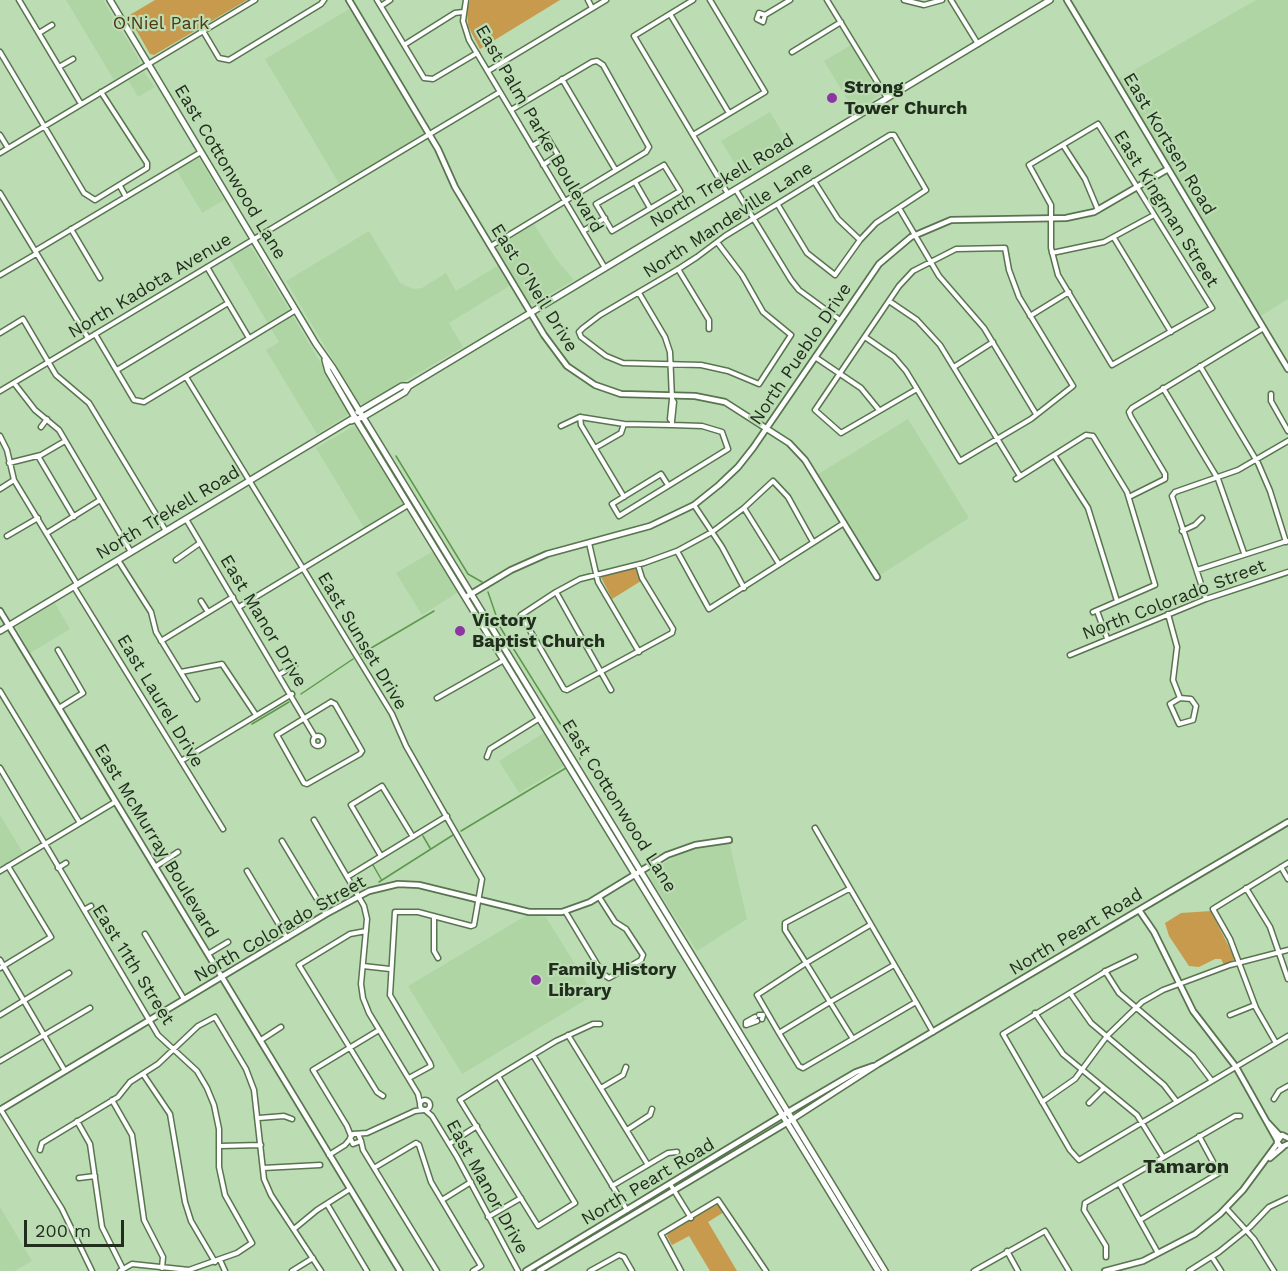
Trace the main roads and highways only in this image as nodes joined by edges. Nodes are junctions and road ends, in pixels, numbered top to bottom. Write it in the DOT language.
graph roads {
  1 [pos="110,0"];
  2 [pos="1050,0"];
  3 [pos="325,359"];
  4 [pos="362,414"];
  5 [pos="354,419"];
  6 [pos="401,478"];
  7 [pos="395,482"];
  8 [pos="469,596"];
  9 [pos="0,631"];
  10 [pos="639,872"];
  11 [pos="786,1113"];
  12 [pos="790,1120"];
  13 [pos="878,1271"];
  14 [pos="885,1271"];
  1 -- 3 [label="main road, East Cottonwood Lane"];
  2 -- 4 [label="main road, North Trekell Road"];
  3 -- 4 [label="main road, East Cottonwood Lane"];
  3 -- 5 [label="main road, East Cottonwood Lane"];
  4 -- 5 [label="main road, North Trekell Road"];
  4 -- 6 [label="main road, East Cottonwood Lane"];
  5 -- 7 [label="main road, East Cottonwood Lane"];
  5 -- 9 [label="main road, North Trekell Road"];
  6 -- 7 [label="main road"];
  6 -- 8 [label="main road, East Cottonwood Lane"];
  7 -- 8 [label="main road, East Cottonwood Lane"];
  8 -- 10 [label="main road, East Cottonwood Lane"];
  8 -- 10 [label="main road, East Cottonwood Lane"];
  10 -- 11 [label="main road, East Cottonwood Lane"];
  10 -- 11 [label="main road, East Cottonwood Lane"];
  11 -- 12 [label="main road, East Cottonwood Lane"];
  12 -- 13 [label="main road, East Cottonwood Lane"];
  12 -- 14 [label="main road, East Cottonwood Lane"];
}
